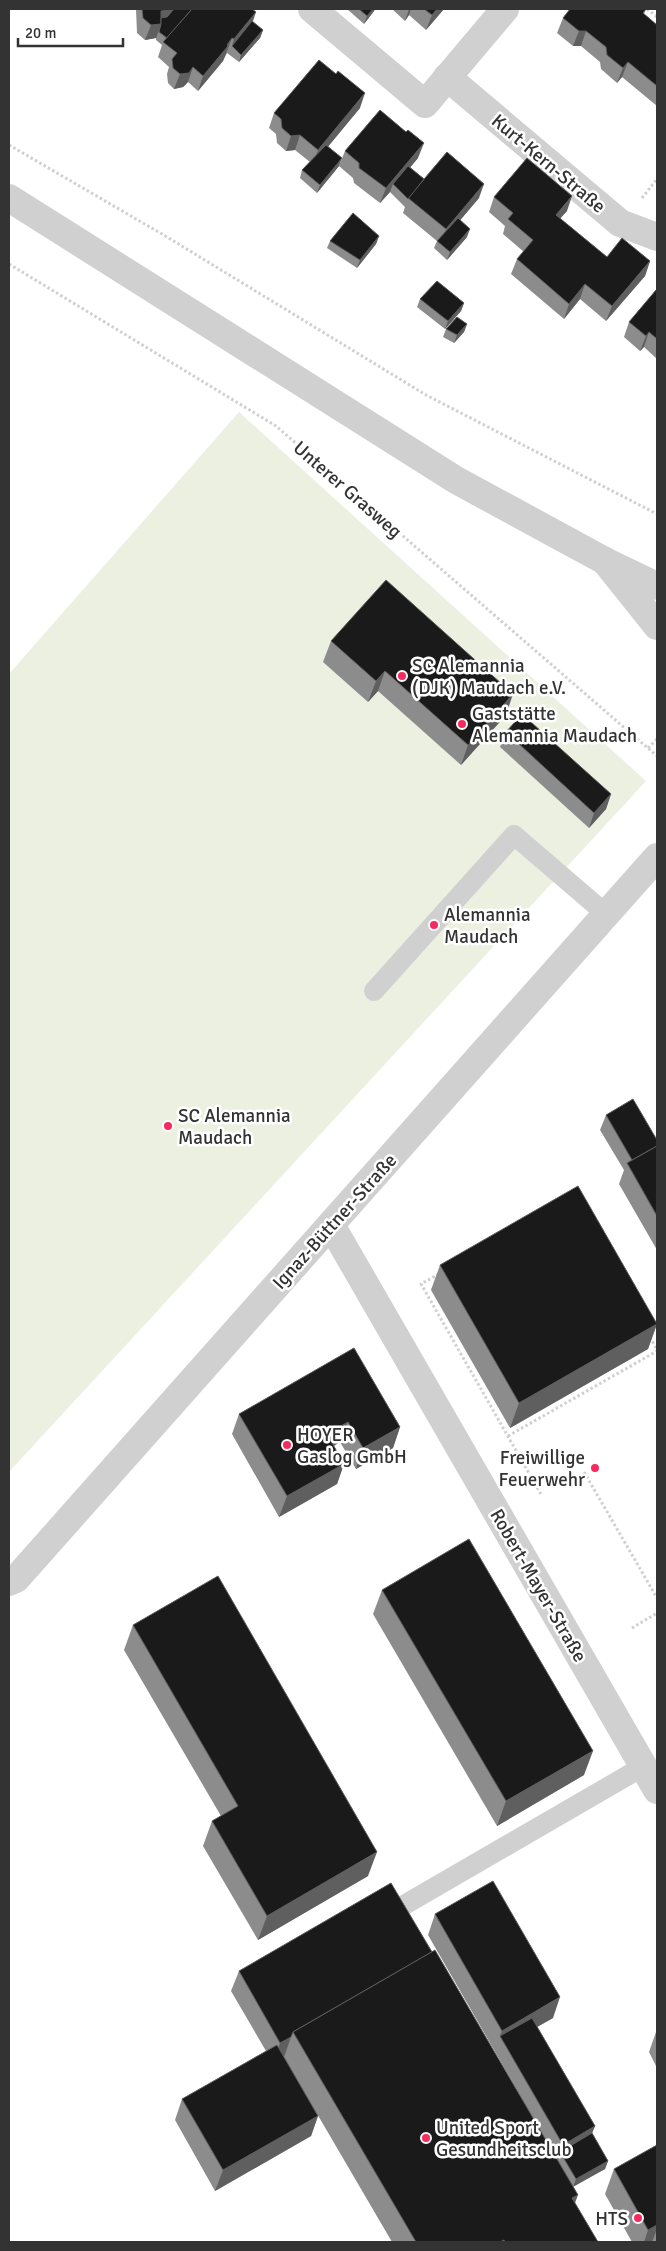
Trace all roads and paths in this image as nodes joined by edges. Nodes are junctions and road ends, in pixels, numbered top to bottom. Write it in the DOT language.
graph roads {
  1 [pos="312,9"];
  2 [pos="505,9"];
  3 [pos="647,9"];
  4 [pos="657,17"];
  5 [pos="447,77"];
  6 [pos="9,145"];
  7 [pos="9,198"];
  8 [pos="657,237"];
  9 [pos="9,264"];
  10 [pos="657,514"];
  11 [pos="605,561"];
  12 [pos="657,586"];
  13 [pos="657,626"];
  14 [pos="657,739"];
  15 [pos="648,748"];
  16 [pos="657,756"];
  17 [pos="657,857"];
  18 [pos="606,914"];
  19 [pos="374,991"];
  20 [pos="331,1225"];
  21 [pos="447,1270"];
  22 [pos="648,1333"];
  23 [pos="657,1350"];
  24 [pos="508,1436"];
  25 [pos="584,1472"];
  26 [pos="542,1496"];
  27 [pos="9,1582"];
  28 [pos="657,1598"];
  29 [pos="657,1614"];
  30 [pos="632,1628"];
  31 [pos="644,1766"];
  32 [pos="657,1790"];
  33 [pos="399,1908"];
  1 -- 5 [label="street"];
  2 -- 5 [label="street"];
  3 -- 4 [label="path"];
  5 -- 8 [label="street, Kurt-Kern-Straße"];
  6 -- 10 [label="path"];
  7 -- 11 [label="street"];
  9 -- 15 [label="path, Unterer Grasweg"];
  11 -- 12 [label="street"];
  11 -- 13 [label="street"];
  14 -- 15 [label="path"];
  15 -- 16 [label="path, Unterer Grasweg"];
  17 -- 18 [label="street, Ignaz-Büttner-Straße"];
  18 -- 19 [label="lane"];
  18 -- 20 [label="street, Ignaz-Büttner-Straße"];
  20 -- 27 [label="street, Ignaz-Büttner-Straße"];
  20 -- 31 [label="street, Robert-Mayer-Straße"];
  21 -- 24 [label="path"];
  22 -- 23 [label="path"];
  23 -- 24 [label="path"];
  24 -- 26 [label="path"];
  25 -- 28 [label="path"];
  29 -- 30 [label="path"];
  31 -- 32 [label="street, Robert-Mayer-Straße"];
  31 -- 33 [label="lane"];
}
